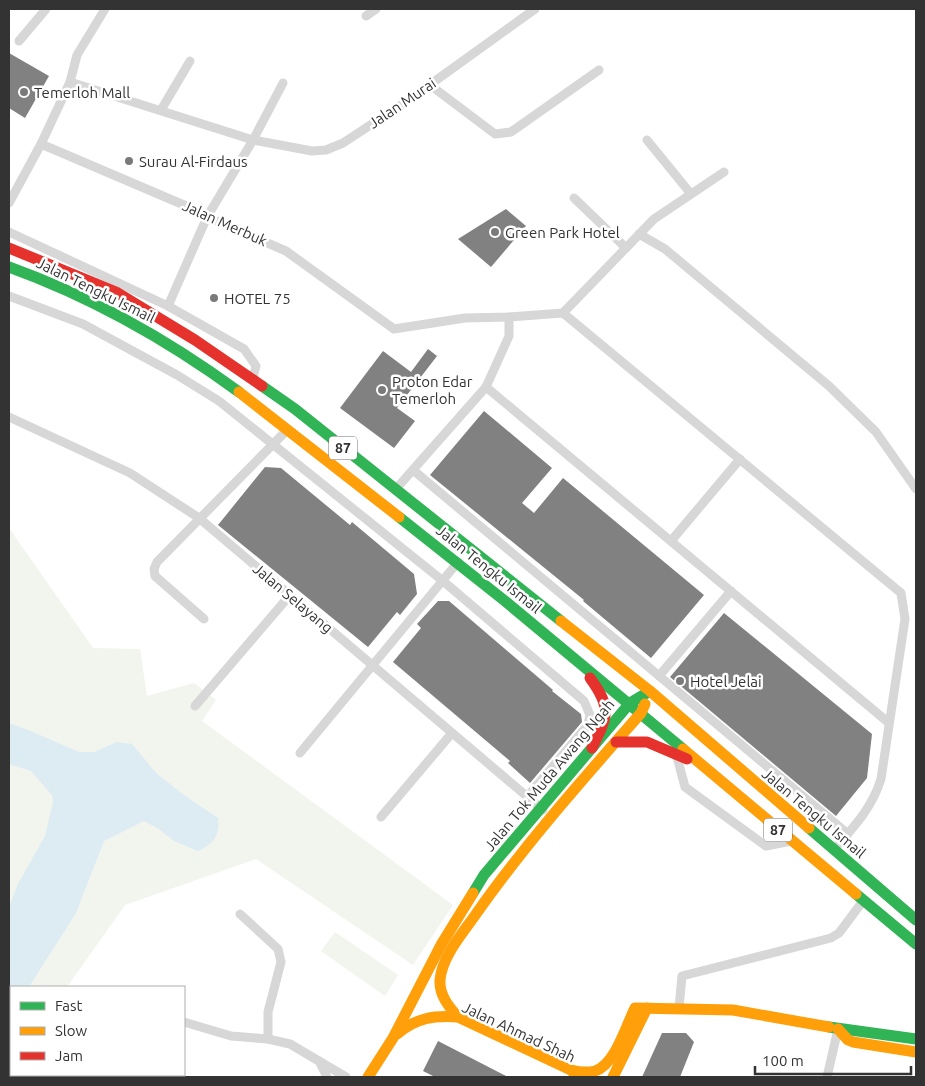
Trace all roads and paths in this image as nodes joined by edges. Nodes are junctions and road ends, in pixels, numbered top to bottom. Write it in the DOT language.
graph roads {
  1 [pos="46,9"];
  2 [pos="105,9"];
  3 [pos="376,9"];
  4 [pos="535,9"];
  5 [pos="366,16"];
  6 [pos="19,41"];
  7 [pos="190,61"];
  8 [pos="598,70"];
  9 [pos="70,82"];
  10 [pos="283,83"];
  11 [pos="430,85"];
  12 [pos="161,110"];
  13 [pos="254,140"];
  14 [pos="647,140"];
  15 [pos="41,144"];
  16 [pos="724,172"];
  17 [pos="691,194"];
  18 [pos="574,198"];
  19 [pos="9,203"];
  20 [pos="208,217"];
  21 [pos="9,232"];
  22 [pos="639,234"];
  23 [pos="9,248"];
  24 [pos="626,248"];
  25 [pos="9,267"];
  26 [pos="9,296"];
  27 [pos="168,306"];
  28 [pos="563,313"];
  29 [pos="509,317"];
  30 [pos="252,378"];
  31 [pos="486,387"];
  32 [pos="9,417"];
  33 [pos="287,430"];
  34 [pos="272,445"];
  35 [pos="740,459"];
  36 [pos="413,470"];
  37 [pos="916,489"];
  38 [pos="395,490"];
  39 [pos="199,518"];
  40 [pos="671,541"];
  41 [pos="458,562"];
  42 [pos="443,581"];
  43 [pos="731,591"];
  44 [pos="290,595"];
  45 [pos="543,606"];
  46 [pos="204,619"];
  47 [pos="531,621"];
  48 [pos="568,651"];
  49 [pos="372,666"];
  50 [pos="659,676"];
  51 [pos="650,691"];
  52 [pos="630,703"];
  53 [pos="195,706"];
  54 [pos="641,712"];
  55 [pos="889,723"];
  56 [pos="452,733"];
  57 [pos="616,742"];
  58 [pos="592,748"];
  59 [pos="300,753"];
  60 [pos="676,753"];
  61 [pos="734,765"];
  62 [pos="706,769"];
  63 [pos="526,796"];
  64 [pos="540,808"];
  65 [pos="752,808"];
  66 [pos="381,817"];
  67 [pos="552,818"];
  68 [pos="848,834"];
  69 [pos="791,841"];
  70 [pos="834,849"];
  71 [pos="863,901"];
  72 [pos="240,914"];
  73 [pos="916,920"];
  74 [pos="916,944"];
  75 [pos="647,1008"];
  76 [pos="679,1008"];
  77 [pos="458,1017"];
  78 [pos="185,1022"];
  79 [pos="838,1029"];
  80 [pos="393,1038"];
  81 [pos="268,1039"];
  82 [pos="916,1039"];
  83 [pos="916,1052"];
  84 [pos="318,1061"];
  85 [pos="575,1074"];
  86 [pos="327,1077"];
  87 [pos="346,1077"];
  88 [pos="368,1077"];
  89 [pos="613,1077"];
  90 [pos="827,1077"];
  1 -- 6 [label="street"];
  2 -- 9 [label="street"];
  3 -- 5 [label="street"];
  4 -- 11 [label="street, Jalan Murai"];
  7 -- 12 [label="street"];
  8 -- 11 [label="street"];
  9 -- 12 [label="street, Jalan Murai"];
  9 -- 15 [label="street"];
  10 -- 13 [label="street"];
  11 -- 13 [label="street, Jalan Murai"];
  12 -- 13 [label="street, Jalan Murai"];
  13 -- 20 [label="street"];
  14 -- 17 [label="street"];
  15 -- 19 [label="street"];
  15 -- 20 [label="street, Jalan Merbuk"];
  16 -- 17 [label="street"];
  17 -- 22 [label="street"];
  18 -- 24 [label="street"];
  20 -- 27 [label="street"];
  20 -- 29 [label="street, Jalan Merbuk"];
  21 -- 27 [label="street"];
  22 -- 24 [label="street"];
  22 -- 37 [label="street"];
  23 -- 30 [label="main road, Jalan Tengku Ismail / 87"];
  24 -- 28 [label="street"];
  25 -- 33 [label="main road, Jalan Tengku Ismail / 87"];
  26 -- 34 [label="street"];
  27 -- 30 [label="street"];
  28 -- 29 [label="street"];
  28 -- 35 [label="street"];
  29 -- 31 [label="street"];
  30 -- 38 [label="main road, Jalan Tengku Ismail / 87"];
  31 -- 36 [label="street"];
  31 -- 40 [label="street"];
  32 -- 39 [label="street, Jalan Selayang"];
  33 -- 34 [label="street"];
  33 -- 41 [label="main road, Jalan Tengku Ismail / 87"];
  34 -- 39 [label="street"];
  34 -- 42 [label="street"];
  35 -- 40 [label="street"];
  35 -- 55 [label="street"];
  36 -- 38 [label="street"];
  36 -- 50 [label="street, Jalan Tengku Ismail"];
  38 -- 45 [label="main road, Jalan Tengku Ismail / 87"];
  39 -- 44 [label="street, Jalan Selayang"];
  39 -- 46 [label="street"];
  40 -- 43 [label="street"];
  41 -- 42 [label="street"];
  41 -- 47 [label="main road, Jalan Tengku Ismail / 87"];
  42 -- 49 [label="street"];
  42 -- 63 [label="street"];
  43 -- 50 [label="street"];
  43 -- 55 [label="street"];
  44 -- 49 [label="street, Jalan Selayang"];
  44 -- 53 [label="street"];
  45 -- 47 [label="main road"];
  45 -- 51 [label="main road, Jalan Tengku Ismail / 87"];
  47 -- 48 [label="main road, Jalan Tengku Ismail / 87"];
  48 -- 52 [label="main road, Jalan Tengku Ismail / 87"];
  48 -- 58 [label="main road"];
  49 -- 56 [label="street, Jalan Selayang"];
  49 -- 59 [label="street"];
  50 -- 68 [label="street, Jalan Tengku Ismail"];
  51 -- 52 [label="main road, Jalan Tok Muda Awang Ngah"];
  51 -- 54 [label="main road, Jalan Tok Muda Awang Ngah"];
  51 -- 61 [label="main road, Jalan Tengku Ismail / 87"];
  52 -- 54 [label="main road, Jalan Tengku Ismail / 87"];
  52 -- 58 [label="main road, Jalan Tok Muda Awang Ngah"];
  54 -- 57 [label="main road, Jalan Tok Muda Awang Ngah"];
  54 -- 62 [label="main road, Jalan Tengku Ismail / 87"];
  55 -- 68 [label="street"];
  56 -- 63 [label="street, Jalan Selayang"];
  56 -- 66 [label="street"];
  57 -- 60 [label="main road"];
  57 -- 67 [label="main road, Jalan Tok Muda Awang Ngah"];
  58 -- 64 [label="main road, Jalan Tok Muda Awang Ngah"];
  60 -- 62 [label="main road"];
  60 -- 69 [label="street"];
  61 -- 65 [label="main road"];
  61 -- 70 [label="main road, Jalan Tengku Ismail / 87"];
  62 -- 65 [label="main road, Jalan Tengku Ismail / 87"];
  63 -- 64 [label="street, Jalan Selayang"];
  64 -- 67 [label="street, Jalan Selayang"];
  64 -- 80 [label="main road, Jalan Tok Muda Awang Ngah"];
  65 -- 69 [label="main road, Jalan Tengku Ismail / 87"];
  67 -- 77 [label="main road, Jalan Tok Muda Awang Ngah"];
  68 -- 70 [label="street"];
  69 -- 71 [label="main road, Jalan Tengku Ismail / 87"];
  70 -- 73 [label="main road, Jalan Tengku Ismail / 87"];
  71 -- 74 [label="main road, Jalan Tengku Ismail / 87"];
  71 -- 76 [label="street"];
  72 -- 81 [label="street"];
  75 -- 76 [label="main road"];
  75 -- 85 [label="main road"];
  75 -- 89 [label="main road"];
  76 -- 79 [label="main road"];
  77 -- 80 [label="main road, Jalan Ahmad Shah"];
  77 -- 85 [label="main road, Jalan Ahmad Shah"];
  78 -- 81 [label="street"];
  79 -- 82 [label="main road"];
  79 -- 83 [label="main road"];
  79 -- 90 [label="street"];
  80 -- 88 [label="main road, Jalan Tok Muda Awang Ngah"];
  81 -- 84 [label="street"];
  84 -- 86 [label="street"];
  84 -- 87 [label="street"];
}
